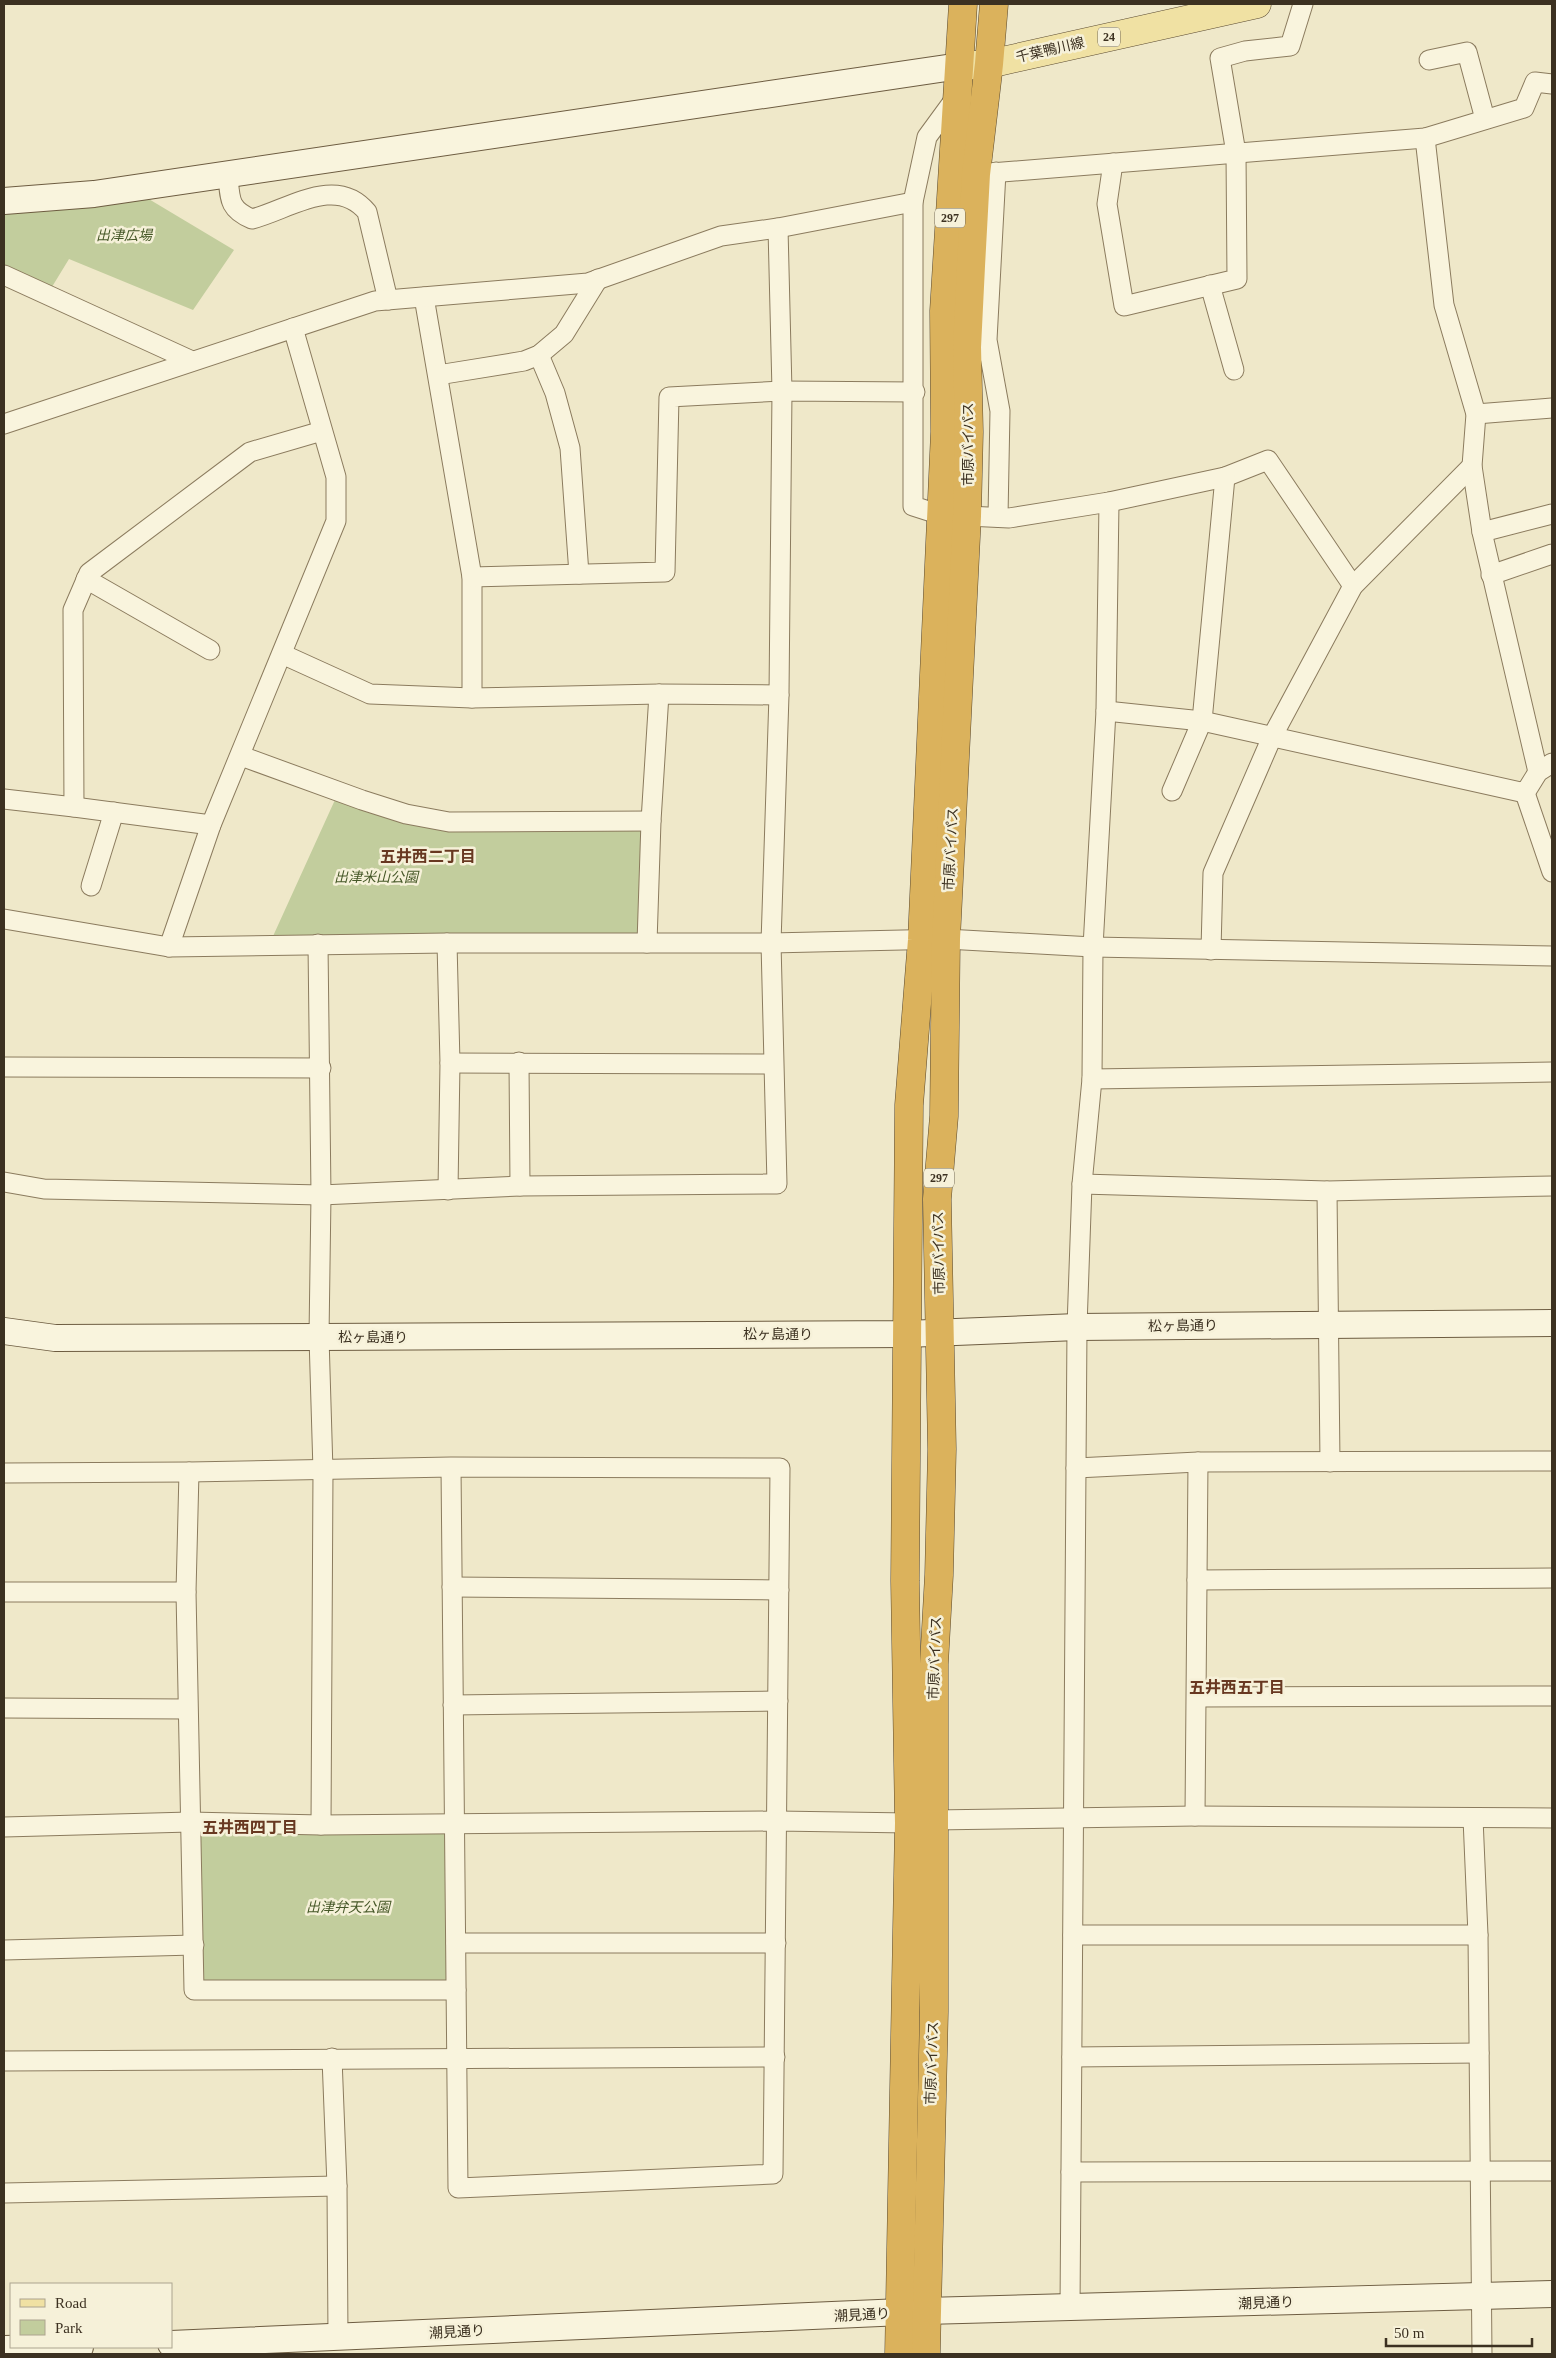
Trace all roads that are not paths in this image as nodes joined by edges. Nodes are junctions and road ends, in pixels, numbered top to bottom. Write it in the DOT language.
graph roads {
  1 [pos="963,4"];
  2 [pos="994,4"];
  3 [pos="1257,4"];
  4 [pos="1303,4"];
  5 [pos="1429,60"];
  6 [pos="989,64"];
  7 [pos="960,66"];
  8 [pos="1552,84"];
  9 [pos="958,95"];
  10 [pos="1485,119"];
  11 [pos="1426,138"];
  12 [pos="1236,153"];
  13 [pos="1113,163"];
  14 [pos="975,174"];
  15 [pos="228,175"];
  16 [pos="4,201"];
  17 [pos="913,202"];
  18 [pos="778,228"];
  19 [pos="4,275"];
  20 [pos="598,279"];
  21 [pos="1210,285"];
  22 [pos="424,297"];
  23 [pos="388,300"];
  24 [pos="293,328"];
  25 [pos="539,355"];
  26 [pos="192,361"];
  27 [pos="1234,370"];
  28 [pos="438,376"];
  29 [pos="782,391"];
  30 [pos="915,392"];
  31 [pos="1552,408"];
  32 [pos="1476,414"];
  33 [pos="4,424"];
  34 [pos="322,431"];
  35 [pos="1472,466"];
  36 [pos="1225,477"];
  37 [pos="1109,502"];
  38 [pos="1552,514"];
  39 [pos="954,516"];
  40 [pos="998,517"];
  41 [pos="1482,532"];
  42 [pos="1552,554"];
  43 [pos="579,574"];
  44 [pos="1491,575"];
  45 [pos="472,577"];
  46 [pos="86,579"];
  47 [pos="1353,586"];
  48 [pos="210,650"];
  49 [pos="282,654"];
  50 [pos="659,694"];
  51 [pos="779,695"];
  52 [pos="472,698"];
  53 [pos="1106,710"];
  54 [pos="1202,721"];
  55 [pos="1272,737"];
  56 [pos="241,756"];
  57 [pos="1545,767"];
  58 [pos="1172,791"];
  59 [pos="1525,793"];
  60 [pos="4,799"];
  61 [pos="74,806"];
  62 [pos="114,812"];
  63 [pos="651,821"];
  64 [pos="211,826"];
  65 [pos="1552,872"];
  66 [pos="91,886"];
  67 [pos="4,919"];
  68 [pos="934,940"];
  69 [pos="447,943"];
  70 [pos="647,943"];
  71 [pos="771,943"];
  72 [pos="318,944"];
  73 [pos="169,947"];
  74 [pos="1093,947"];
  75 [pos="1211,950"];
  76 [pos="1552,956"];
  77 [pos="519,1062"];
  78 [pos="450,1063"];
  79 [pos="772,1064"];
  80 [pos="4,1066"];
  81 [pos="321,1068"];
  82 [pos="1552,1072"];
  83 [pos="1092,1079"];
  84 [pos="4,1182"];
  85 [pos="1082,1184"];
  86 [pos="520,1186"];
  87 [pos="1552,1186"];
  88 [pos="448,1190"];
  89 [pos="1327,1191"];
  90 [pos="321,1195"];
  91 [pos="1552,1323"];
  92 [pos="1328,1324"];
  93 [pos="1077,1327"];
  94 [pos="4,1331"];
  95 [pos="940,1332"];
  96 [pos="906,1334"];
  97 [pos="319,1337"];
  98 [pos="1552,1461"];
  99 [pos="1198,1462"];
  100 [pos="1330,1462"];
  101 [pos="451,1467"];
  102 [pos="1076,1468"];
  103 [pos="323,1471"];
  104 [pos="189,1472"];
  105 [pos="4,1473"];
  106 [pos="1552,1578"];
  107 [pos="1197,1580"];
  108 [pos="452,1587"];
  109 [pos="779,1590"];
  110 [pos="4,1592"];
  111 [pos="186,1592"];
  112 [pos="1552,1696"];
  113 [pos="1196,1697"];
  114 [pos="778,1701"];
  115 [pos="453,1706"];
  116 [pos="4,1708"];
  117 [pos="187,1709"];
  118 [pos="1195,1816"];
  119 [pos="1074,1817"];
  120 [pos="1473,1818"];
  121 [pos="1552,1818"];
  122 [pos="777,1821"];
  123 [pos="190,1822"];
  124 [pos="921,1822"];
  125 [pos="454,1824"];
  126 [pos="320,1825"];
  127 [pos="4,1827"];
  128 [pos="1073,1935"];
  129 [pos="1478,1935"];
  130 [pos="776,1942"];
  131 [pos="456,1943"];
  132 [pos="194,1944"];
  133 [pos="4,1950"];
  134 [pos="456,1990"];
  135 [pos="1479,2053"];
  136 [pos="775,2057"];
  137 [pos="1072,2057"];
  138 [pos="332,2058"];
  139 [pos="457,2058"];
  140 [pos="4,2061"];
  141 [pos="1552,2171"];
  142 [pos="1072,2172"];
  143 [pos="1480,2173"];
  144 [pos="337,2186"];
  145 [pos="4,2194"];
  146 [pos="1552,2294"];
  147 [pos="1480,2297"];
  148 [pos="1070,2308"];
  149 [pos="913,2312"];
  150 [pos="338,2338"];
  151 [pos="172,2344"];
  152 [pos="42,2348"];
  153 [pos="237,2348"];
  154 [pos="4,2349"];
  155 [pos="899,2354"];
  156 [pos="926,2354"];
  157 [pos="1482,2354"];
  1 -- 7 [label="highway, 市原バイパス / 297"];
  2 -- 6 [label="highway, 市原バイパス / 297"];
  3 -- 6 [label="main road, 千葉鴨川線 / 24"];
  4 -- 12 [label="street"];
  5 -- 10 [label="street"];
  6 -- 7 [label="main road, 千葉鴨川線 / 24"];
  6 -- 14 [label="highway, 市原バイパス / 297"];
  7 -- 9 [label="highway, 市原バイパス / 297"];
  7 -- 15 [label="street"];
  8 -- 10 [label="street"];
  9 -- 14 [label="highway, 市原バイパス / 297"];
  9 -- 17 [label="street"];
  10 -- 11 [label="street"];
  11 -- 12 [label="street"];
  11 -- 32 [label="street"];
  12 -- 13 [label="street"];
  12 -- 21 [label="street"];
  13 -- 14 [label="street"];
  13 -- 21 [label="street"];
  14 -- 39 [label="highway, 市原バイパス / 297"];
  14 -- 40 [label="street"];
  15 -- 16 [label="street"];
  15 -- 23 [label="street"];
  17 -- 18 [label="street"];
  17 -- 30 [label="street"];
  18 -- 20 [label="street"];
  18 -- 29 [label="street"];
  19 -- 26 [label="street"];
  20 -- 22 [label="street"];
  20 -- 25 [label="street"];
  21 -- 27 [label="street"];
  22 -- 23 [label="street"];
  22 -- 28 [label="street"];
  23 -- 24 [label="street"];
  24 -- 26 [label="street"];
  24 -- 34 [label="street"];
  25 -- 28 [label="street"];
  25 -- 43 [label="street"];
  26 -- 33 [label="street"];
  28 -- 45 [label="street"];
  29 -- 30 [label="street"];
  29 -- 43 [label="street"];
  29 -- 51 [label="street"];
  30 -- 39 [label="street"];
  31 -- 32 [label="street"];
  32 -- 35 [label="street"];
  34 -- 46 [label="street"];
  34 -- 49 [label="street"];
  35 -- 41 [label="street"];
  35 -- 47 [label="street"];
  36 -- 37 [label="street"];
  36 -- 47 [label="street"];
  36 -- 54 [label="street"];
  37 -- 40 [label="street"];
  37 -- 53 [label="street"];
  38 -- 41 [label="street"];
  39 -- 40 [label="street"];
  39 -- 68 [label="highway, 市原バイパス / 297"];
  41 -- 44 [label="street"];
  42 -- 44 [label="street"];
  43 -- 45 [label="street"];
  44 -- 57 [label="street"];
  45 -- 52 [label="street"];
  46 -- 48 [label="street"];
  46 -- 61 [label="street"];
  47 -- 55 [label="street"];
  49 -- 52 [label="street"];
  49 -- 56 [label="street"];
  50 -- 51 [label="street"];
  50 -- 52 [label="street"];
  50 -- 63 [label="street"];
  51 -- 71 [label="street"];
  53 -- 54 [label="street"];
  53 -- 74 [label="street"];
  54 -- 55 [label="street"];
  54 -- 58 [label="street"];
  55 -- 59 [label="street"];
  55 -- 75 [label="street"];
  56 -- 63 [label="street"];
  56 -- 64 [label="street"];
  57 -- 59 [label="street"];
  59 -- 65 [label="street"];
  60 -- 61 [label="street"];
  61 -- 62 [label="street"];
  62 -- 64 [label="street"];
  62 -- 66 [label="street"];
  63 -- 70 [label="street"];
  64 -- 73 [label="street"];
  67 -- 73 [label="street"];
  68 -- 71 [label="street"];
  68 -- 74 [label="street"];
  68 -- 95 [label="highway, 市原バイパス / 297"];
  68 -- 96 [label="highway, 市原バイパス / 297"];
  69 -- 70 [label="street"];
  69 -- 72 [label="street"];
  69 -- 78 [label="street"];
  70 -- 71 [label="street"];
  71 -- 79 [label="street"];
  72 -- 73 [label="street"];
  72 -- 81 [label="street"];
  74 -- 75 [label="street"];
  74 -- 83 [label="street"];
  75 -- 76 [label="street"];
  77 -- 78 [label="street"];
  77 -- 79 [label="street"];
  77 -- 86 [label="street"];
  78 -- 88 [label="street"];
  79 -- 86 [label="street"];
  80 -- 81 [label="street"];
  81 -- 90 [label="street"];
  82 -- 83 [label="street"];
  83 -- 85 [label="street"];
  84 -- 90 [label="street"];
  85 -- 89 [label="street"];
  85 -- 93 [label="street"];
  86 -- 88 [label="street"];
  87 -- 89 [label="street"];
  88 -- 90 [label="street"];
  89 -- 92 [label="street"];
  90 -- 97 [label="street"];
  91 -- 92 [label="street, 松ヶ島通り"];
  92 -- 93 [label="street, 松ヶ島通り"];
  92 -- 100 [label="street"];
  93 -- 95 [label="street, 松ヶ島通り"];
  93 -- 102 [label="street"];
  94 -- 97 [label="street, 松ヶ島通り"];
  95 -- 96 [label="street, 松ヶ島通り"];
  95 -- 124 [label="highway, 市原バイパス / 297"];
  96 -- 97 [label="street, 松ヶ島通り"];
  96 -- 124 [label="highway, 市原バイパス / 297"];
  97 -- 103 [label="street"];
  98 -- 100 [label="street"];
  99 -- 100 [label="street"];
  99 -- 102 [label="street"];
  99 -- 107 [label="street"];
  101 -- 103 [label="street"];
  101 -- 108 [label="street"];
  101 -- 109 [label="street"];
  102 -- 119 [label="street"];
  103 -- 104 [label="street"];
  103 -- 126 [label="street"];
  104 -- 105 [label="street"];
  104 -- 111 [label="street"];
  106 -- 107 [label="street"];
  107 -- 113 [label="street"];
  108 -- 109 [label="street"];
  108 -- 115 [label="street"];
  109 -- 114 [label="street"];
  110 -- 111 [label="street"];
  111 -- 117 [label="street"];
  112 -- 113 [label="street"];
  113 -- 118 [label="street"];
  114 -- 115 [label="street"];
  114 -- 122 [label="street"];
  115 -- 125 [label="street"];
  116 -- 117 [label="street"];
  117 -- 123 [label="street"];
  118 -- 119 [label="street"];
  118 -- 120 [label="street"];
  119 -- 124 [label="street"];
  119 -- 128 [label="street"];
  120 -- 121 [label="street"];
  120 -- 129 [label="street"];
  122 -- 124 [label="street"];
  122 -- 125 [label="street"];
  122 -- 130 [label="street"];
  123 -- 126 [label="street"];
  123 -- 127 [label="street"];
  123 -- 132 [label="street"];
  124 -- 149 [label="highway, 市原バイパス / 297"];
  125 -- 126 [label="street"];
  125 -- 131 [label="street"];
  128 -- 129 [label="street"];
  128 -- 137 [label="street"];
  129 -- 135 [label="street"];
  130 -- 131 [label="street"];
  130 -- 136 [label="street"];
  131 -- 134 [label="street"];
  132 -- 133 [label="street"];
  132 -- 134 [label="street"];
  134 -- 139 [label="street"];
  135 -- 137 [label="street"];
  135 -- 143 [label="street"];
  136 -- 139 [label="street"];
  136 -- 139 [label="street"];
  137 -- 142 [label="street"];
  138 -- 139 [label="street"];
  138 -- 140 [label="street"];
  138 -- 144 [label="street"];
  141 -- 143 [label="street"];
  142 -- 143 [label="street"];
  142 -- 148 [label="street"];
  143 -- 147 [label="street"];
  144 -- 145 [label="street"];
  144 -- 150 [label="street"];
  146 -- 147 [label="street, 潮見通り"];
  147 -- 148 [label="street, 潮見通り"];
  147 -- 157 [label="street"];
  148 -- 149 [label="street, 潮見通り"];
  149 -- 150 [label="street, 潮見通り"];
  149 -- 155 [label="highway, 市原バイパス / 297"];
  149 -- 156 [label="highway, 市原バイパス / 297"];
  150 -- 153 [label="street, 潮見通り"];
  151 -- 153 [label="street, 潮見通り"];
  152 -- 154 [label="street"];
}
